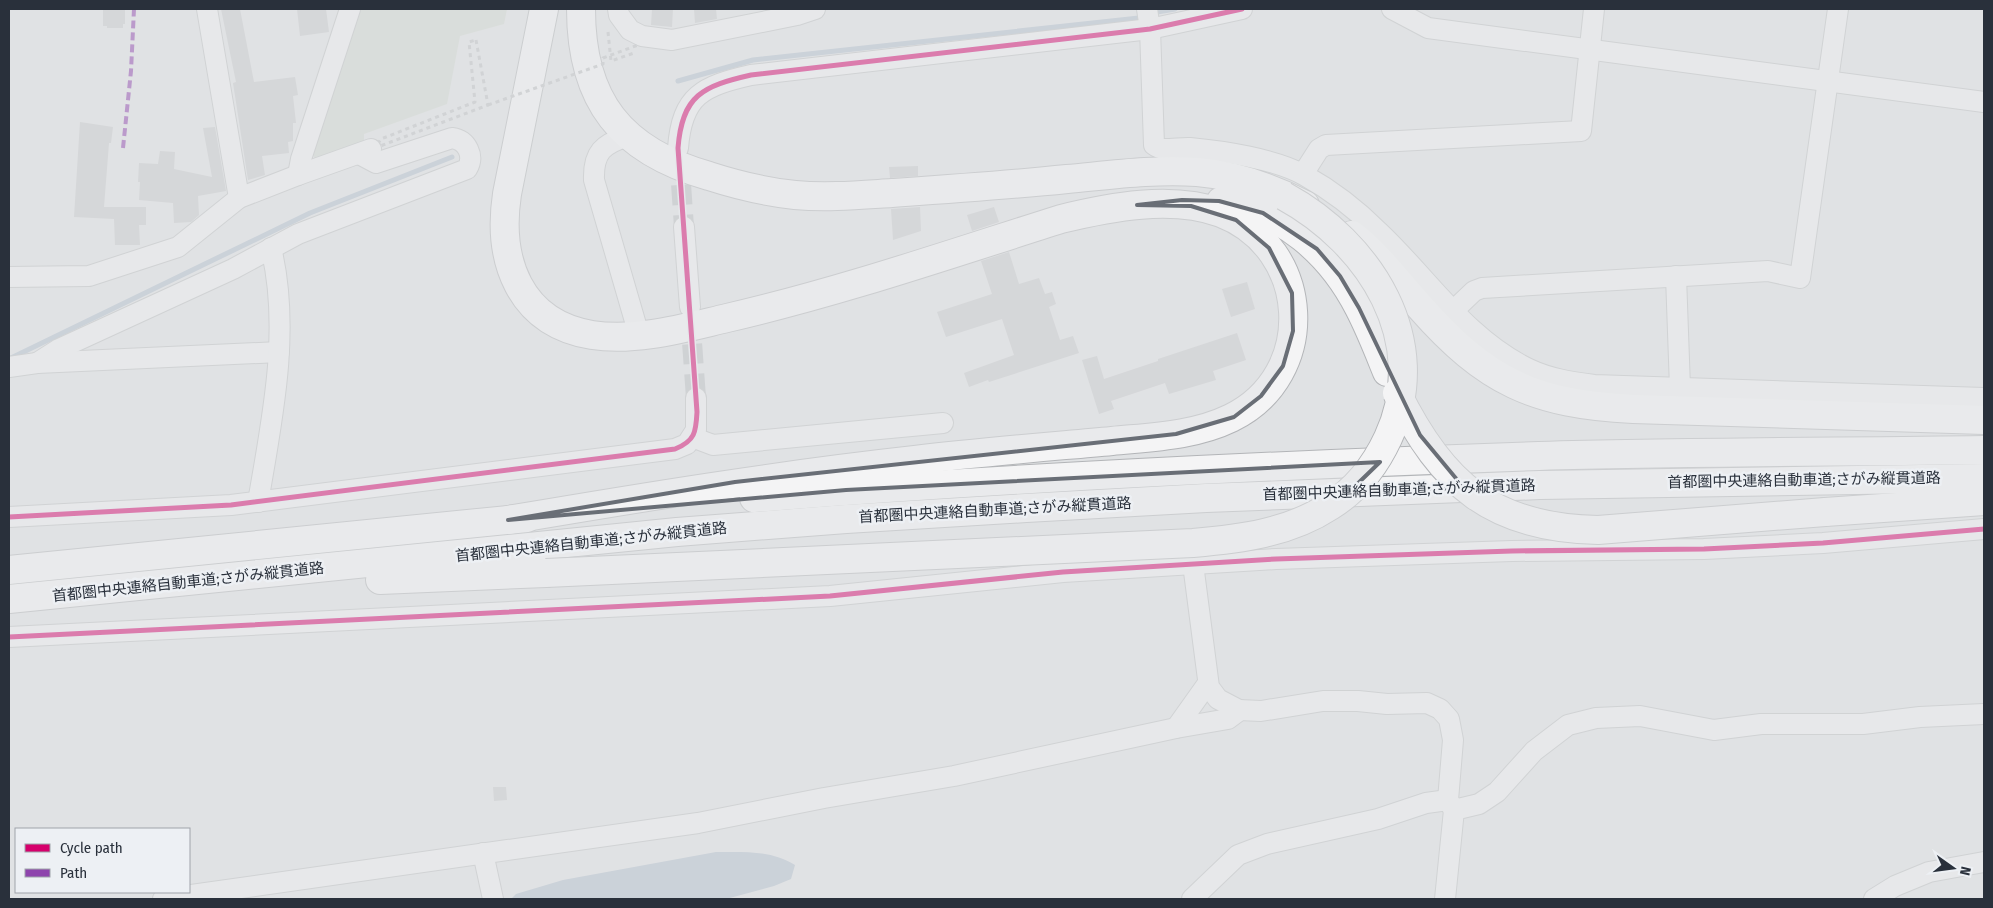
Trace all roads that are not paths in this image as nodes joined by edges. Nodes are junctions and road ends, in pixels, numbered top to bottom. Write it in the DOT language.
graph roads {
  1 [pos="207,9"];
  2 [pos="350,9"];
  3 [pos="544,9"];
  4 [pos="581,9"];
  5 [pos="618,9"];
  6 [pos="815,9"];
  7 [pos="1147,9"];
  8 [pos="1242,9"];
  9 [pos="1392,9"];
  10 [pos="1594,9"];
  11 [pos="1838,9"];
  12 [pos="1150,29"];
  13 [pos="1590,49"];
  14 [pos="1828,80"];
  15 [pos="1984,102"];
  16 [pos="628,136"];
  17 [pos="678,148"];
  18 [pos="1303,174"];
  19 [pos="298,175"];
  20 [pos="1284,196"];
  21 [pos="239,198"];
  22 [pos="1137,205"];
  23 [pos="684,227"];
  24 [pos="271,248"];
  25 [pos="1676,276"];
  26 [pos="9,277"];
  27 [pos="690,307"];
  28 [pos="1453,311"];
  29 [pos="639,335"];
  30 [pos="279,352"];
  31 [pos="37,363"];
  32 [pos="9,367"];
  33 [pos="1680,388"];
  34 [pos="696,398"];
  35 [pos="1984,398"];
  36 [pos="1984,420"];
  37 [pos="943,423"];
  38 [pos="692,437"];
  39 [pos="1984,450"];
  40 [pos="1984,478"];
  41 [pos="1984,501"];
  42 [pos="258,502"];
  43 [pos="9,517"];
  44 [pos="508,520"];
  45 [pos="1984,529"];
  46 [pos="1193,564"];
  47 [pos="9,570"];
  48 [pos="18,598"];
  49 [pos="9,637"];
  50 [pos="1208,683"];
  51 [pos="1240,710"];
  52 [pos="1984,714"];
  53 [pos="1176,728"];
  54 [pos="1451,805"];
  55 [pos="483,853"];
  56 [pos="1984,862"];
  57 [pos="163,899"];
  58 [pos="493,899"];
  59 [pos="1192,899"];
  60 [pos="1444,899"];
  61 [pos="1874,899"];
  1 -- 21 [label="street"];
  2 -- 19 [label="street"];
  3 -- 29 [label="highway"];
  4 -- 16 [label="highway"];
  5 -- 6 [label="street"];
  7 -- 12 [label="street"];
  8 -- 12 [label="street"];
  9 -- 13 [label="street"];
  10 -- 13 [label="street"];
  11 -- 14 [label="street"];
  12 -- 17 [label="street"];
  12 -- 18 [label="street"];
  13 -- 14 [label="street"];
  13 -- 18 [label="street"];
  14 -- 15 [label="street"];
  14 -- 25 [label="street"];
  16 -- 20 [label="highway"];
  16 -- 29 [label="street"];
  18 -- 28 [label="street"];
  19 -- 21 [label="street"];
  19 -- 24 [label="street"];
  20 -- 36 [label="highway, bridge"];
  20 -- 48 [label="highway, bridge"];
  21 -- 26 [label="street"];
  22 -- 29 [label="highway"];
  22 -- 41 [label="highway, bridge"];
  22 -- 44 [label="highway"];
  23 -- 27 [label="street"];
  24 -- 30 [label="street"];
  24 -- 31 [label="street"];
  25 -- 28 [label="street"];
  25 -- 33 [label="street"];
  28 -- 33 [label="street"];
  30 -- 31 [label="street"];
  30 -- 42 [label="street"];
  31 -- 32 [label="street"];
  33 -- 35 [label="street"];
  34 -- 38 [label="street"];
  37 -- 38 [label="street"];
  38 -- 42 [label="street"];
  39 -- 44 [label="highway, 首都圏中央連絡自動車道;さがみ縦貫道路"];
  40 -- 48 [label="highway, 首都圏中央連絡自動車道;さがみ縦貫道路"];
  42 -- 43 [label="street"];
  44 -- 47 [label="highway, 首都圏中央連絡自動車道;さがみ縦貫道路"];
  45 -- 46 [label="street"];
  46 -- 49 [label="street"];
  46 -- 50 [label="street"];
  50 -- 51 [label="street"];
  50 -- 53 [label="street"];
  51 -- 53 [label="street"];
  51 -- 54 [label="street"];
  52 -- 54 [label="street"];
  53 -- 55 [label="street"];
  54 -- 59 [label="street"];
  54 -- 60 [label="street"];
  55 -- 57 [label="street"];
  55 -- 58 [label="street"];
  56 -- 61 [label="street"];
}
